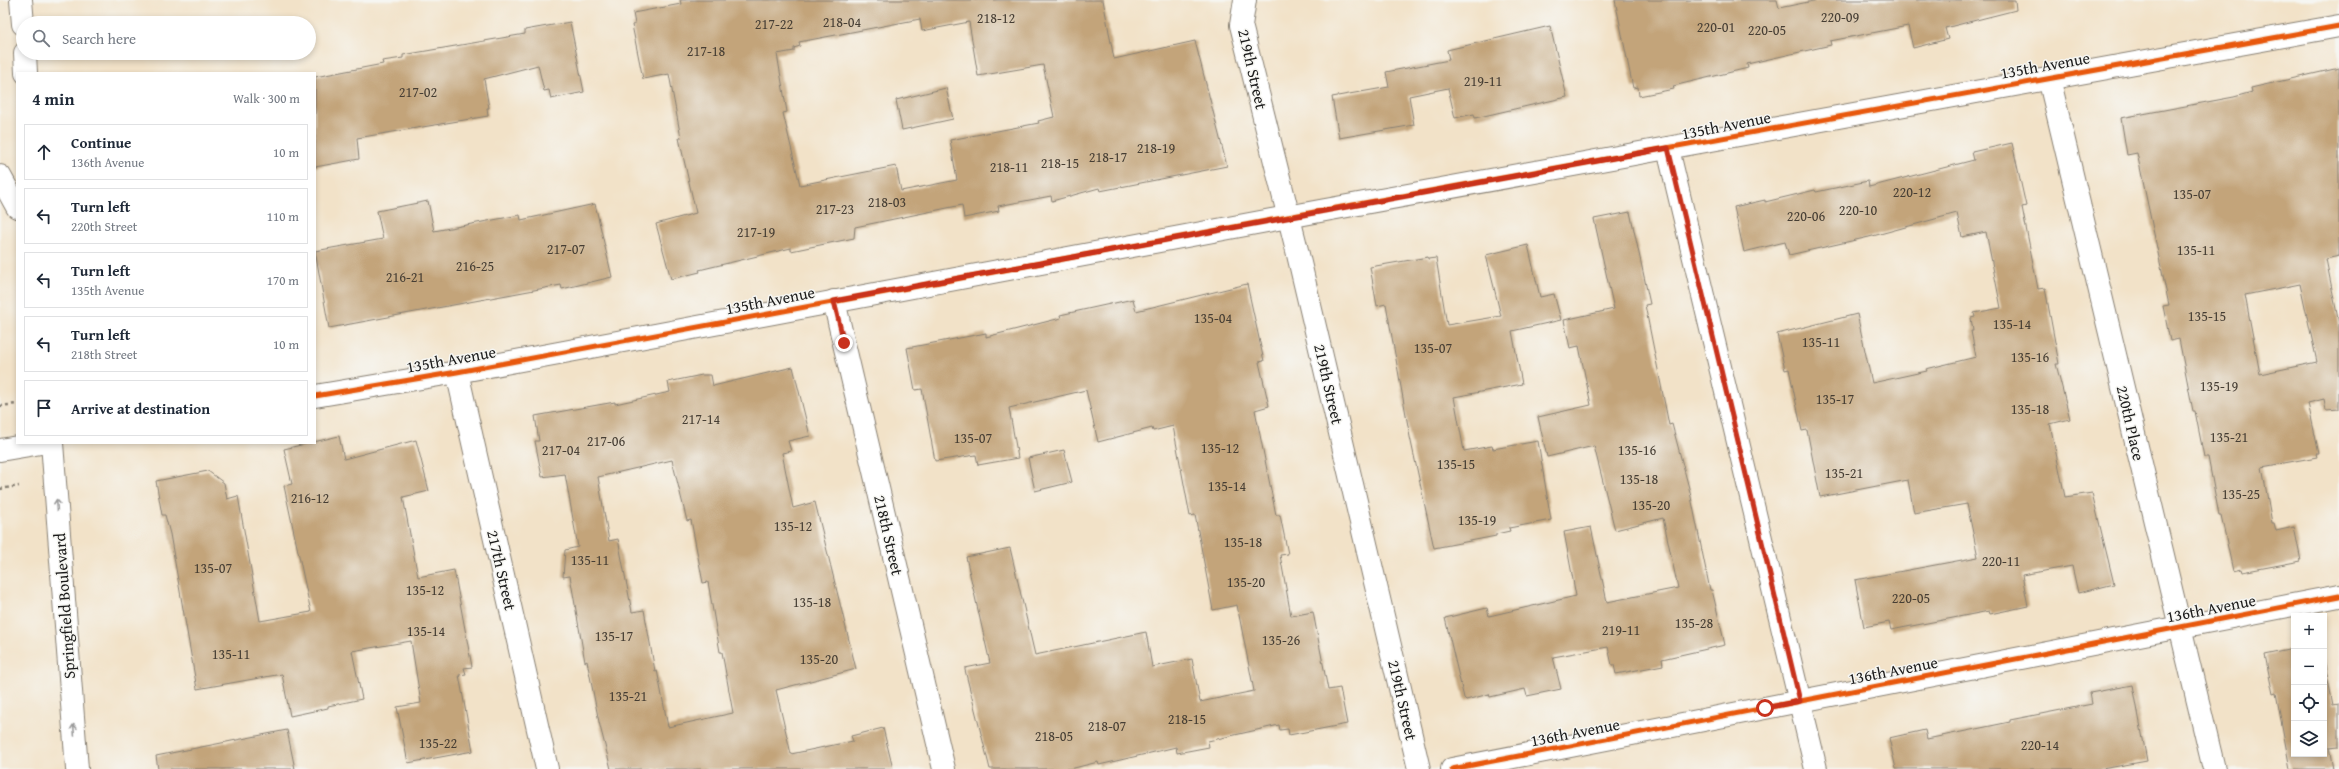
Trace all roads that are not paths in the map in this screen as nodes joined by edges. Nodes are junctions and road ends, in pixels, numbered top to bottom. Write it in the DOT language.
graph roads {
  1 [pos="21,0"];
  2 [pos="1245,0"];
  3 [pos="22,16"];
  4 [pos="2339,26"];
  5 [pos="25,60"];
  6 [pos="26,72"];
  7 [pos="2049,78"];
  8 [pos="1668,148"];
  9 [pos="0,176"];
  10 [pos="16,205"];
  11 [pos="1289,217"];
  12 [pos="834,301"];
  13 [pos="457,372"];
  14 [pos="316,396"];
  15 [pos="35,444"];
  16 [pos="52,444"];
  17 [pos="0,450"];
  18 [pos="2339,596"];
  19 [pos="2180,628"];
  20 [pos="1800,701"];
  21 [pos="77,769"];
  22 [pos="548,769"];
  23 [pos="944,769"];
  24 [pos="1419,769"];
  25 [pos="1452,769"];
  26 [pos="1816,769"];
  27 [pos="2214,769"];
  1 -- 3 [label="street"];
  2 -- 11 [label="street, 219th Street"];
  4 -- 7 [label="street, 135th Avenue"];
  5 -- 6 [label="street"];
  7 -- 8 [label="street, 135th Avenue"];
  7 -- 19 [label="street, 220th Place"];
  8 -- 11 [label="street, 135th Avenue"];
  8 -- 20 [label="street"];
  9 -- 10 [label="street"];
  11 -- 12 [label="street, 135th Avenue"];
  11 -- 24 [label="street, 219th Street"];
  12 -- 13 [label="street, 135th Avenue"];
  12 -- 23 [label="street, 218th Street"];
  13 -- 14 [label="street, 135th Avenue"];
  13 -- 22 [label="street, 217th Street"];
  15 -- 17 [label="street"];
  21 -- 16 [label="street, Springfield Boulevard, one-way"];
  18 -- 19 [label="street, 136th Avenue"];
  19 -- 20 [label="street, 136th Avenue"];
  19 -- 27 [label="street, 220th Place"];
  20 -- 25 [label="street, 136th Avenue"];
  20 -- 26 [label="street"];
}
